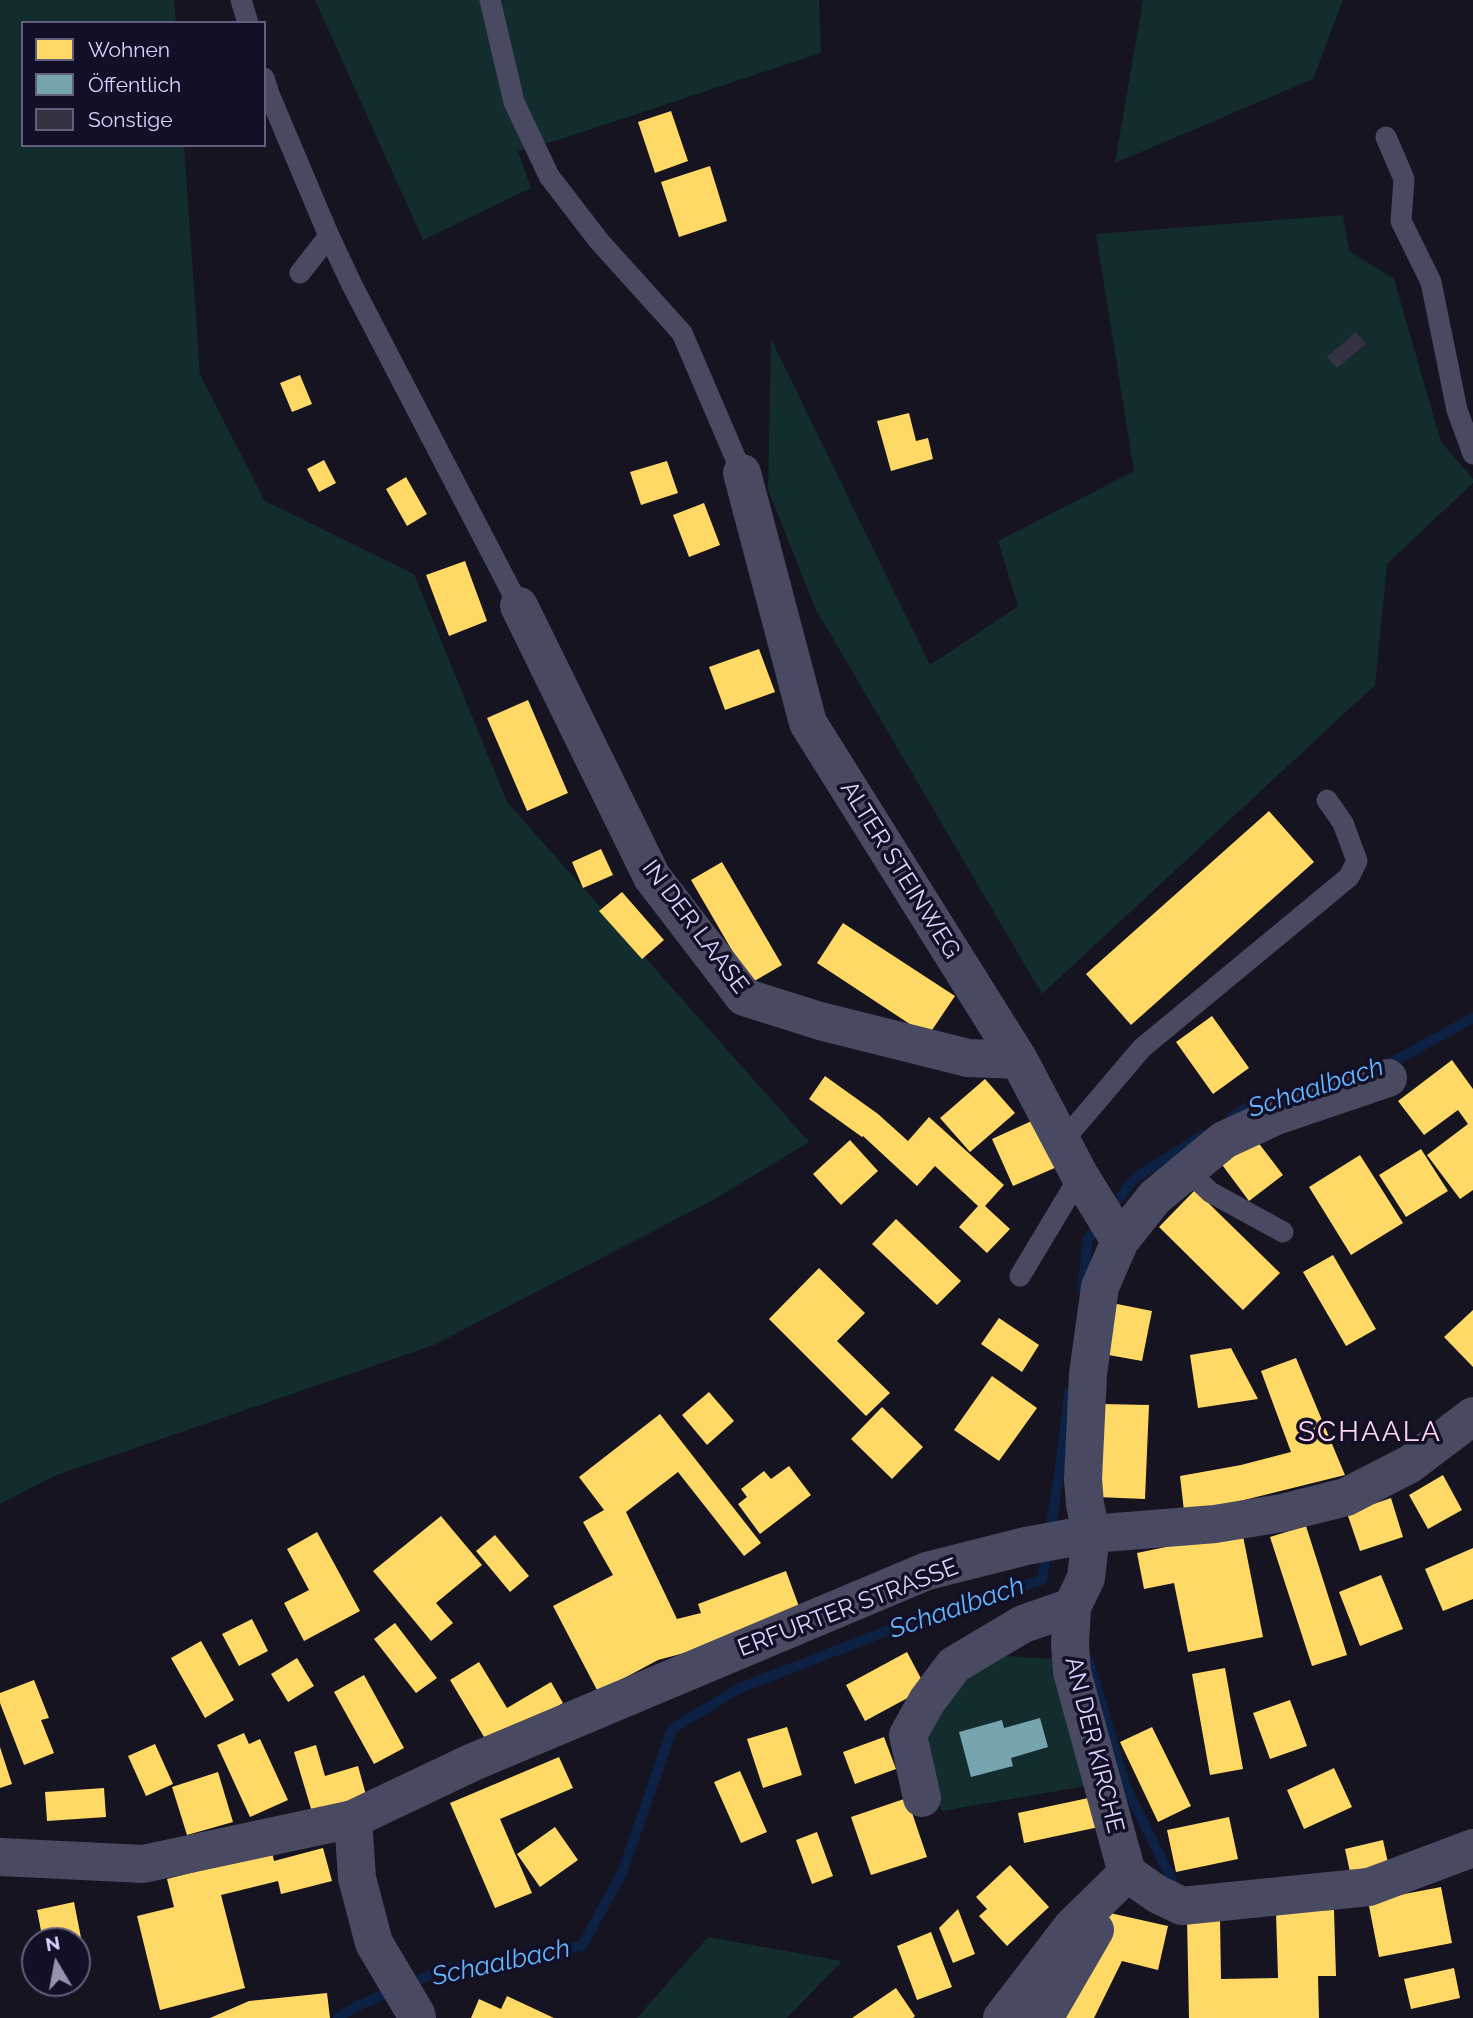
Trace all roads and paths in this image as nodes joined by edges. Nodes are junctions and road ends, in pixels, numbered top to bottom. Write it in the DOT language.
graph roads {
  1 [pos="241,0"];
  2 [pos="490,0"];
  3 [pos="247,21"];
  4 [pos="266,84"];
  5 [pos="1387,137"];
  6 [pos="329,236"];
  7 [pos="300,273"];
  8 [pos="1473,454"];
  9 [pos="742,473"];
  10 [pos="519,606"];
  11 [pos="1327,800"];
  12 [pos="1019,1060"];
  13 [pos="1388,1078"];
  14 [pos="1062,1142"];
  15 [pos="1187,1170"];
  16 [pos="1084,1183"];
  17 [pos="1283,1232"];
  18 [pos="1116,1234"];
  19 [pos="1020,1276"];
  20 [pos="1473,1416"];
  21 [pos="1059,1540"];
  22 [pos="1072,1607"];
  23 [pos="922,1798"];
  24 [pos="353,1819"];
  25 [pos="1473,1848"];
  26 [pos="0,1857"];
  27 [pos="1127,1873"];
  28 [pos="417,2016"];
  29 [pos="1002,2018"];
  30 [pos="1044,2018"];
  1 -- 3 [label="lane"];
  2 -- 9 [label="lane"];
  4 -- 6 [label="lane"];
  5 -- 8 [label="lane"];
  6 -- 7 [label="lane"];
  6 -- 10 [label="lane"];
  9 -- 12 [label="street, ALTER STEINWEG"];
  10 -- 12 [label="street, IN DER LAASE"];
  11 -- 14 [label="lane"];
  12 -- 14 [label="street, ALTER STEINWEG"];
  13 -- 15 [label="street, AN DER KIRCHE"];
  14 -- 16 [label="street, ALTER STEINWEG"];
  15 -- 17 [label="lane"];
  15 -- 18 [label="street, AN DER KIRCHE"];
  16 -- 18 [label="street, ALTER STEINWEG"];
  16 -- 19 [label="lane"];
  18 -- 21 [label="street, AN DER KIRCHE"];
  20 -- 21 [label="street, ERFURTER STRASSE"];
  21 -- 22 [label="street, AN DER KIRCHE"];
  21 -- 24 [label="street, ERFURTER STRASSE"];
  22 -- 23 [label="street"];
  22 -- 27 [label="street, AN DER KIRCHE"];
  24 -- 26 [label="street, ERFURTER STRASSE"];
  24 -- 28 [label="street"];
  25 -- 27 [label="street"];
  27 -- 29 [label="street"];
  27 -- 30 [label="street"];
}
